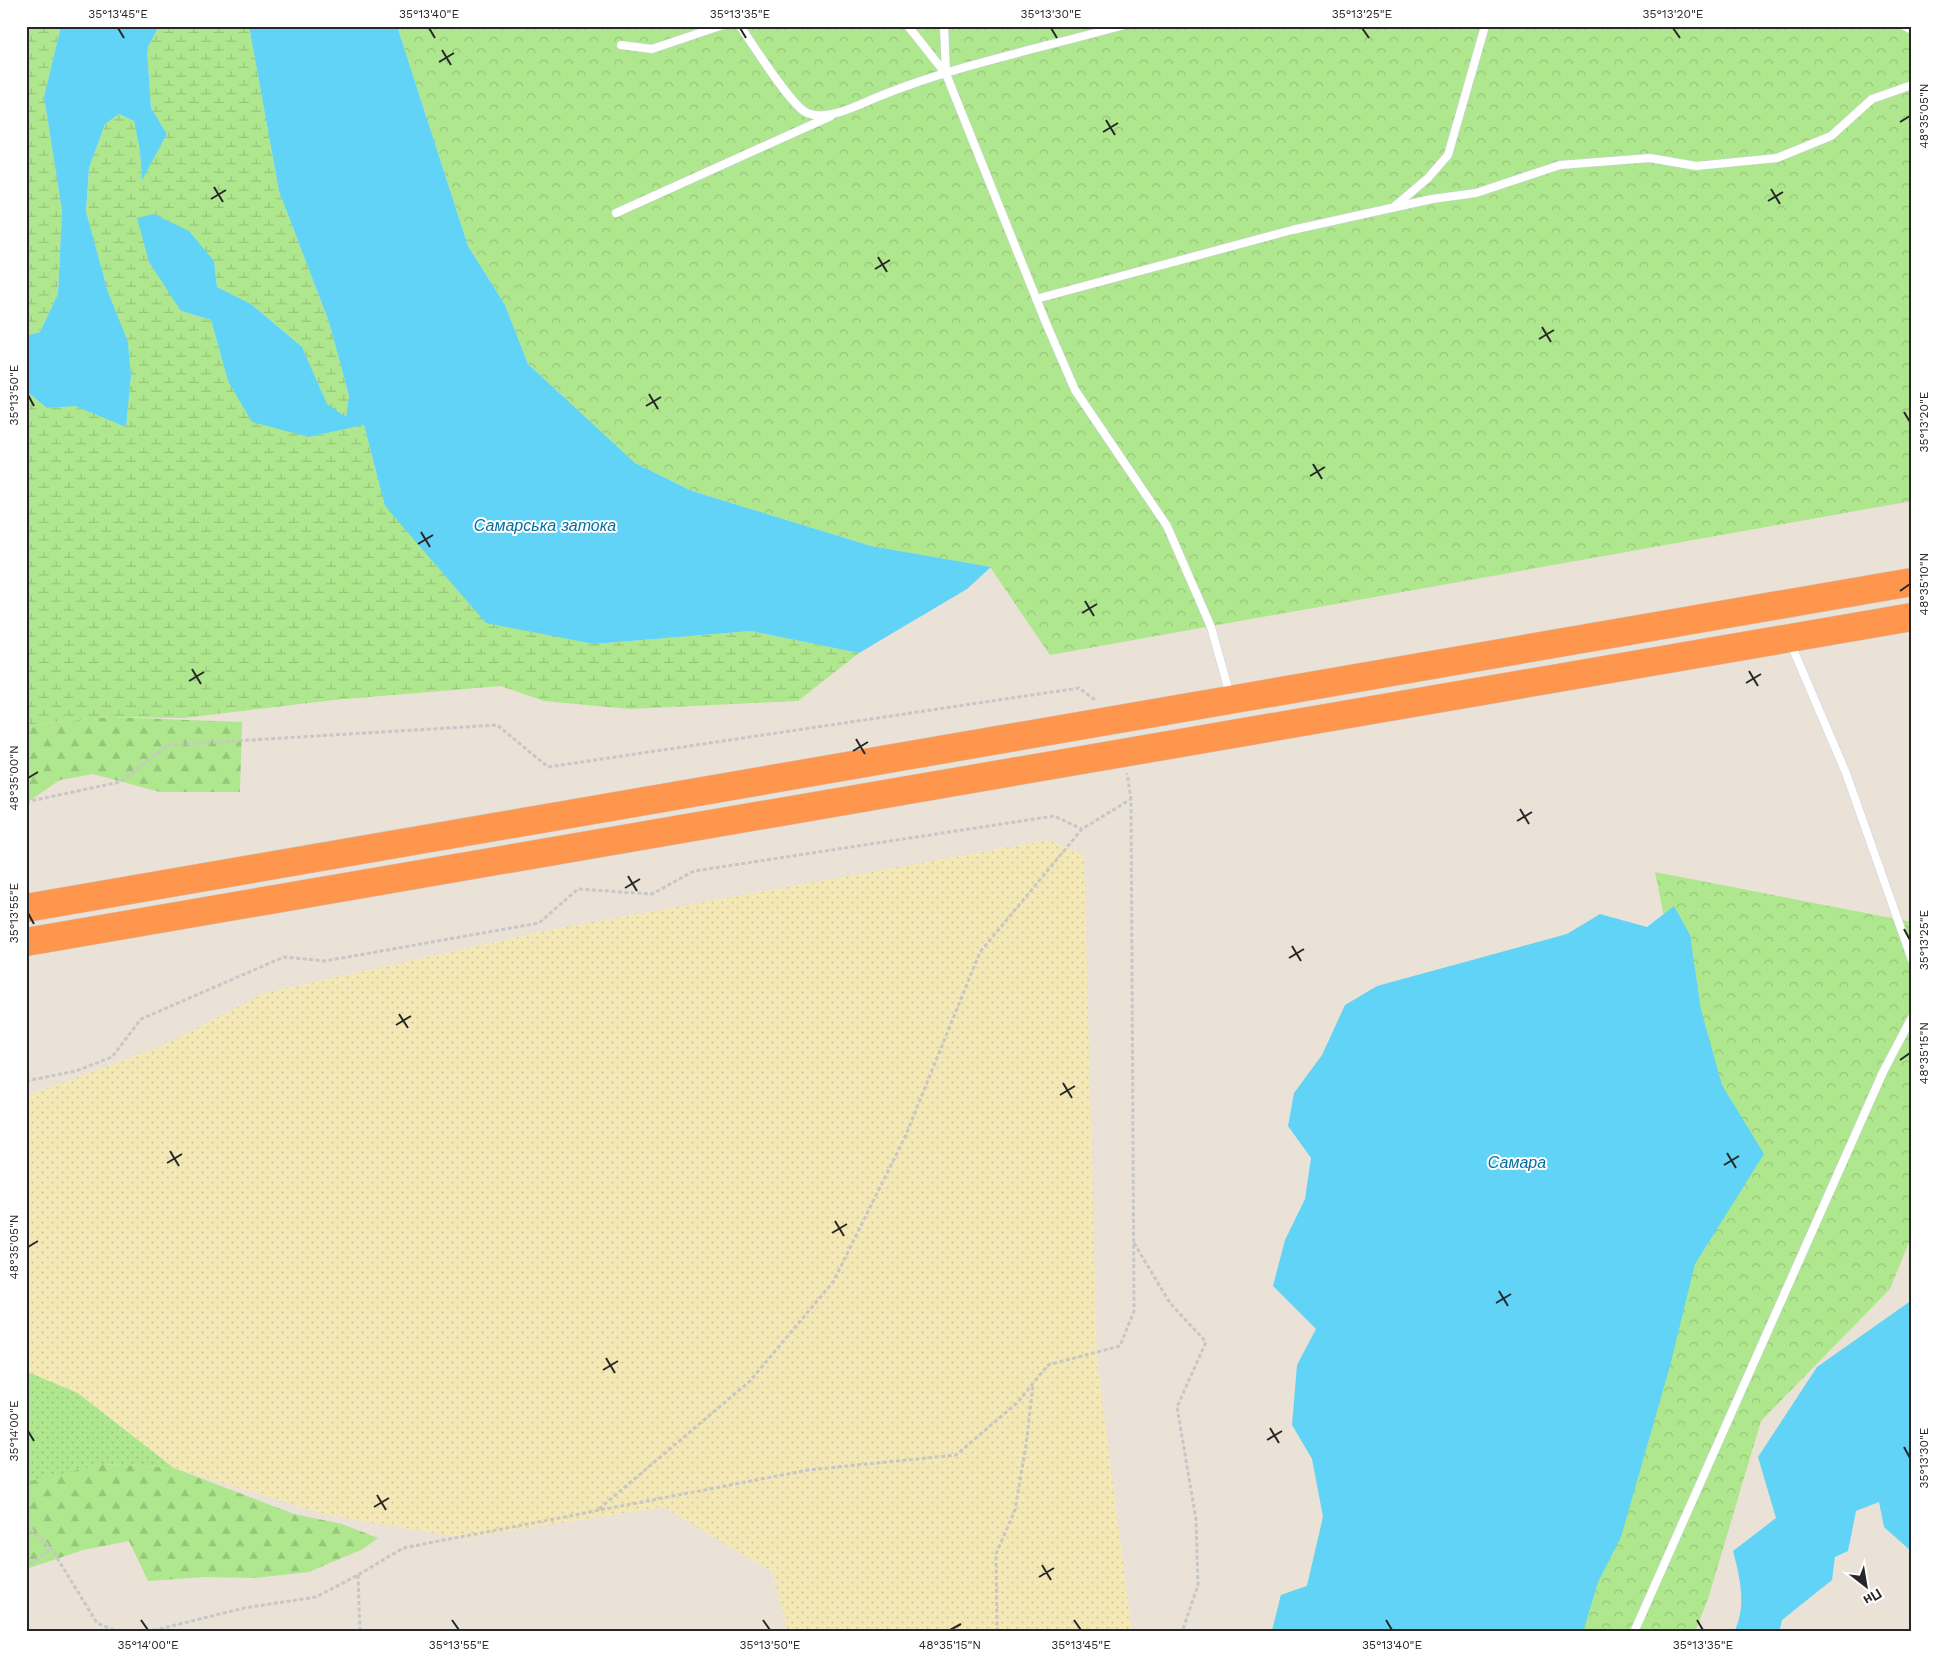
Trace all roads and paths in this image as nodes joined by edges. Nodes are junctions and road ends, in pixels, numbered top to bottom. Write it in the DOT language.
graph roads {
  1 [pos="720,26"];
  2 [pos="740,26"];
  3 [pos="908,26"];
  4 [pos="944,26"];
  5 [pos="1121,26"];
  6 [pos="1485,26"];
  7 [pos="1904,26"];
  8 [pos="1912,30"];
  9 [pos="621,45"];
  10 [pos="946,74"];
  11 [pos="1912,85"];
  12 [pos="832,115"];
  13 [pos="1393,208"];
  14 [pos="616,212"];
  15 [pos="1036,299"];
  16 [pos="1912,582"];
  17 [pos="1912,617"];
  18 [pos="1788,638"];
  19 [pos="1231,700"];
  20 [pos="1120,719"];
  21 [pos="1124,752"];
  22 [pos="1132,799"];
  23 [pos="26,802"];
  24 [pos="1082,829"];
  25 [pos="26,908"];
  26 [pos="26,942"];
  27 [pos="1912,960"];
  28 [pos="1912,1017"];
  29 [pos="26,1081"];
  30 [pos="1133,1242"];
  31 [pos="1033,1384"];
  32 [pos="598,1511"];
  33 [pos="26,1525"];
  34 [pos="51,1548"];
  35 [pos="26,1569"];
  36 [pos="358,1575"];
  37 [pos="118,1632"];
  38 [pos="147,1632"];
  39 [pos="360,1632"];
  40 [pos="998,1632"];
  41 [pos="1182,1632"];
  42 [pos="1634,1632"];
  1 -- 9 [label="lane"];
  2 -- 12 [label="lane"];
  3 -- 10 [label="lane"];
  4 -- 10 [label="lane"];
  5 -- 10 [label="lane"];
  6 -- 13 [label="lane"];
  7 -- 8 [label="lane"];
  10 -- 12 [label="lane"];
  10 -- 15 [label="lane"];
  11 -- 13 [label="lane"];
  12 -- 14 [label="lane"];
  13 -- 15 [label="lane"];
  15 -- 19 [label="lane"];
  16 -- 19 [label="highway"];
  17 -- 18 [label="highway"];
  18 -- 21 [label="highway"];
  18 -- 27 [label="lane"];
  19 -- 20 [label="highway"];
  20 -- 23 [label="path"];
  20 -- 25 [label="highway"];
  21 -- 22 [label="path"];
  21 -- 26 [label="highway"];
  22 -- 24 [label="path"];
  22 -- 30 [label="path"];
  24 -- 29 [label="path"];
  24 -- 32 [label="path"];
  28 -- 42 [label="lane"];
  30 -- 31 [label="path"];
  30 -- 41 [label="path"];
  31 -- 32 [label="path"];
  31 -- 40 [label="path"];
  32 -- 36 [label="path"];
  33 -- 34 [label="path"];
  34 -- 35 [label="path"];
  34 -- 37 [label="path"];
  36 -- 38 [label="path"];
  36 -- 39 [label="path"];
}
